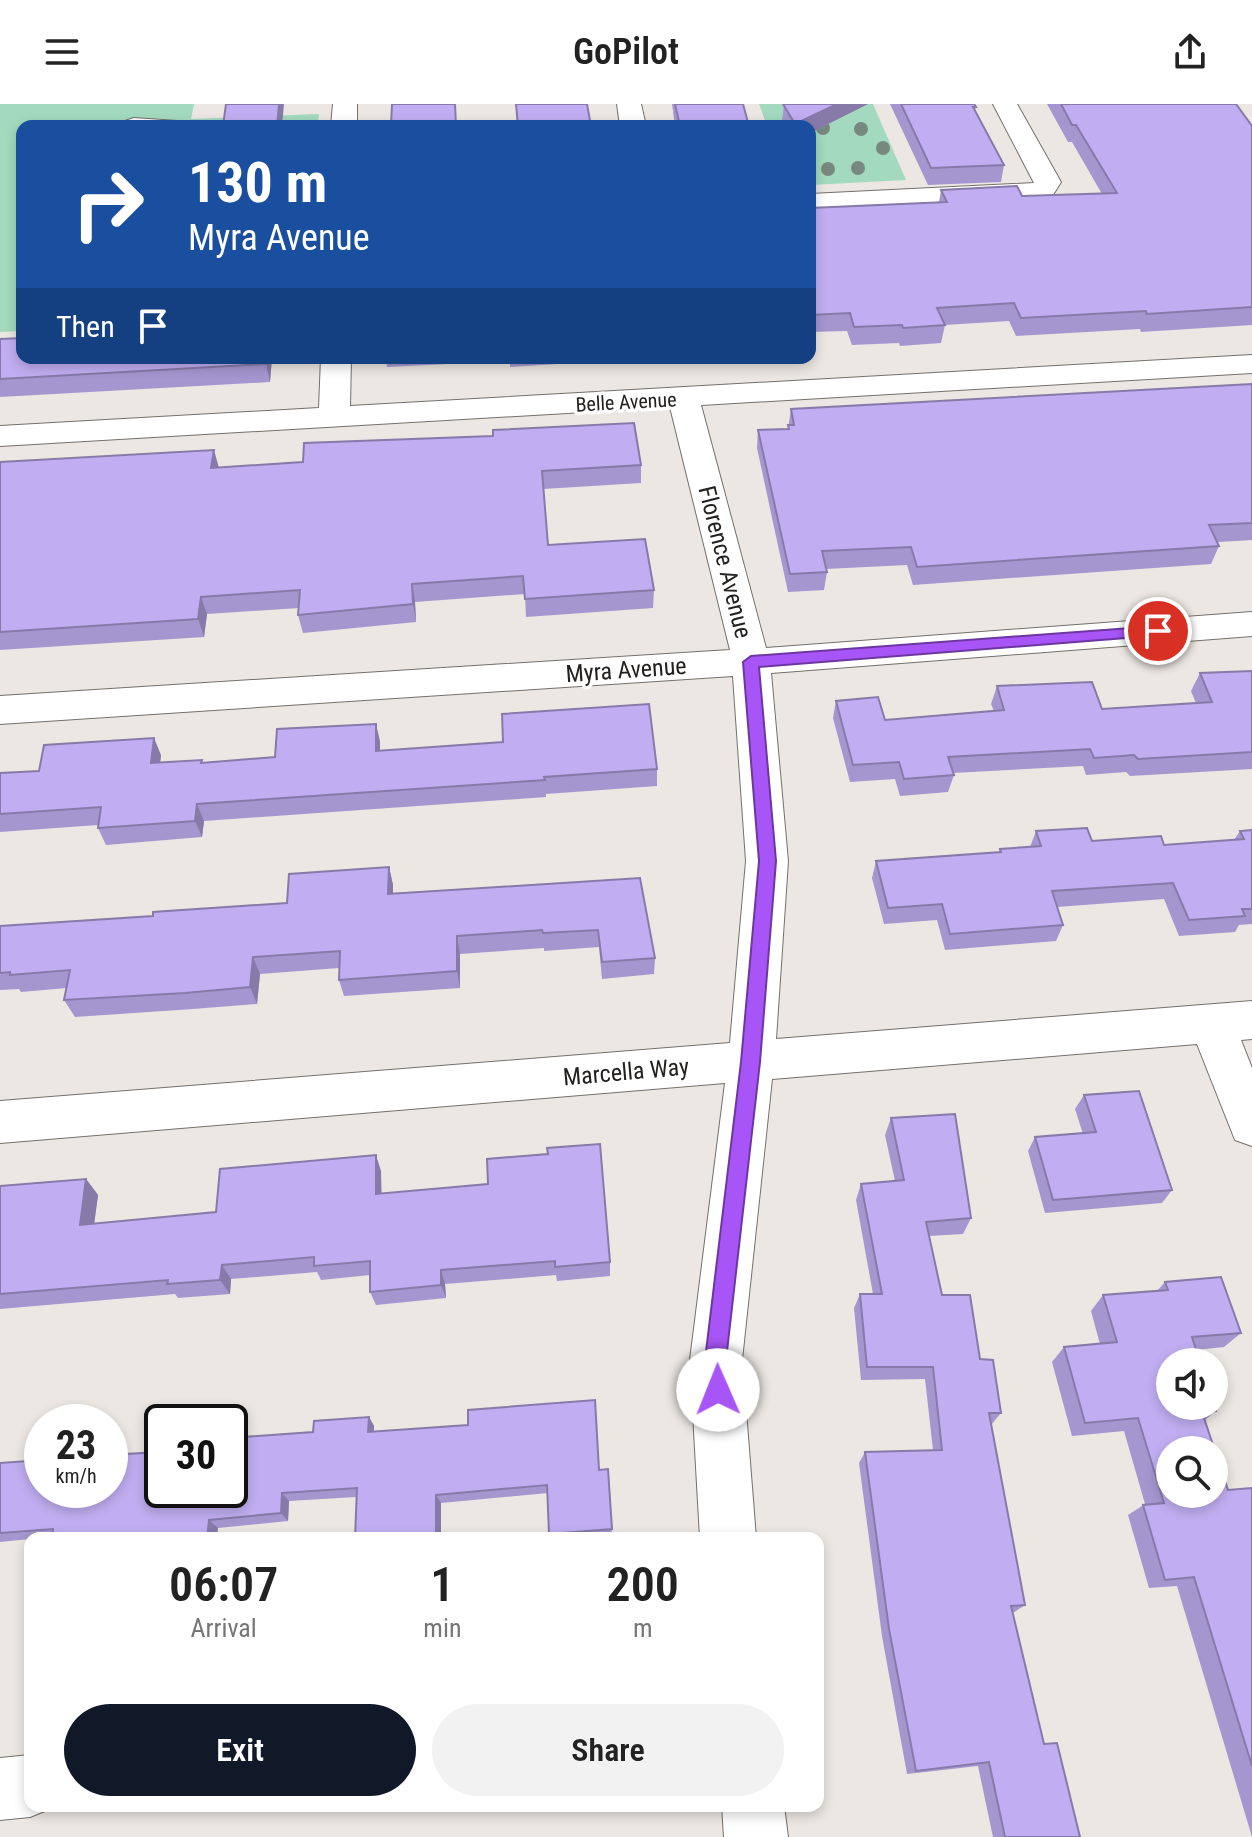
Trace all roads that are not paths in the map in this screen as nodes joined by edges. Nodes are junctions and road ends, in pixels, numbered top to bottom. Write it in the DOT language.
graph roads {
  1 [pos="1005,104"];
  2 [pos="816,202"];
  3 [pos="336,364"];
  4 [pos="1252,364"];
  5 [pos="684,399"];
  6 [pos="334,416"];
  7 [pos="0,436"];
  8 [pos="1252,624"];
  9 [pos="751,662"];
  10 [pos="0,710"];
  11 [pos="1232,1022"];
  12 [pos="751,1062"];
  13 [pos="0,1122"];
  14 [pos="1252,1125"];
  15 [pos="728,1532"];
  16 [pos="24,1787"];
  17 [pos="0,1789"];
  18 [pos="754,1812"];
  19 [pos="756,1837"];
  1 -- 2 [label="street"];
  3 -- 6 [label="street"];
  4 -- 5 [label="street, Belle Avenue"];
  5 -- 6 [label="street, Belle Avenue"];
  5 -- 9 [label="street, Florence Avenue"];
  6 -- 7 [label="street, Belle Avenue"];
  8 -- 9 [label="street, Myra Avenue"];
  9 -- 10 [label="street, Myra Avenue"];
  9 -- 12 [label="street, Florence Avenue"];
  11 -- 12 [label="street, Marcella Way"];
  11 -- 14 [label="street"];
  12 -- 13 [label="street, Marcella Way"];
  12 -- 15 [label="street, Florence Avenue"];
  16 -- 17 [label="street"];
  18 -- 19 [label="street"];
}
